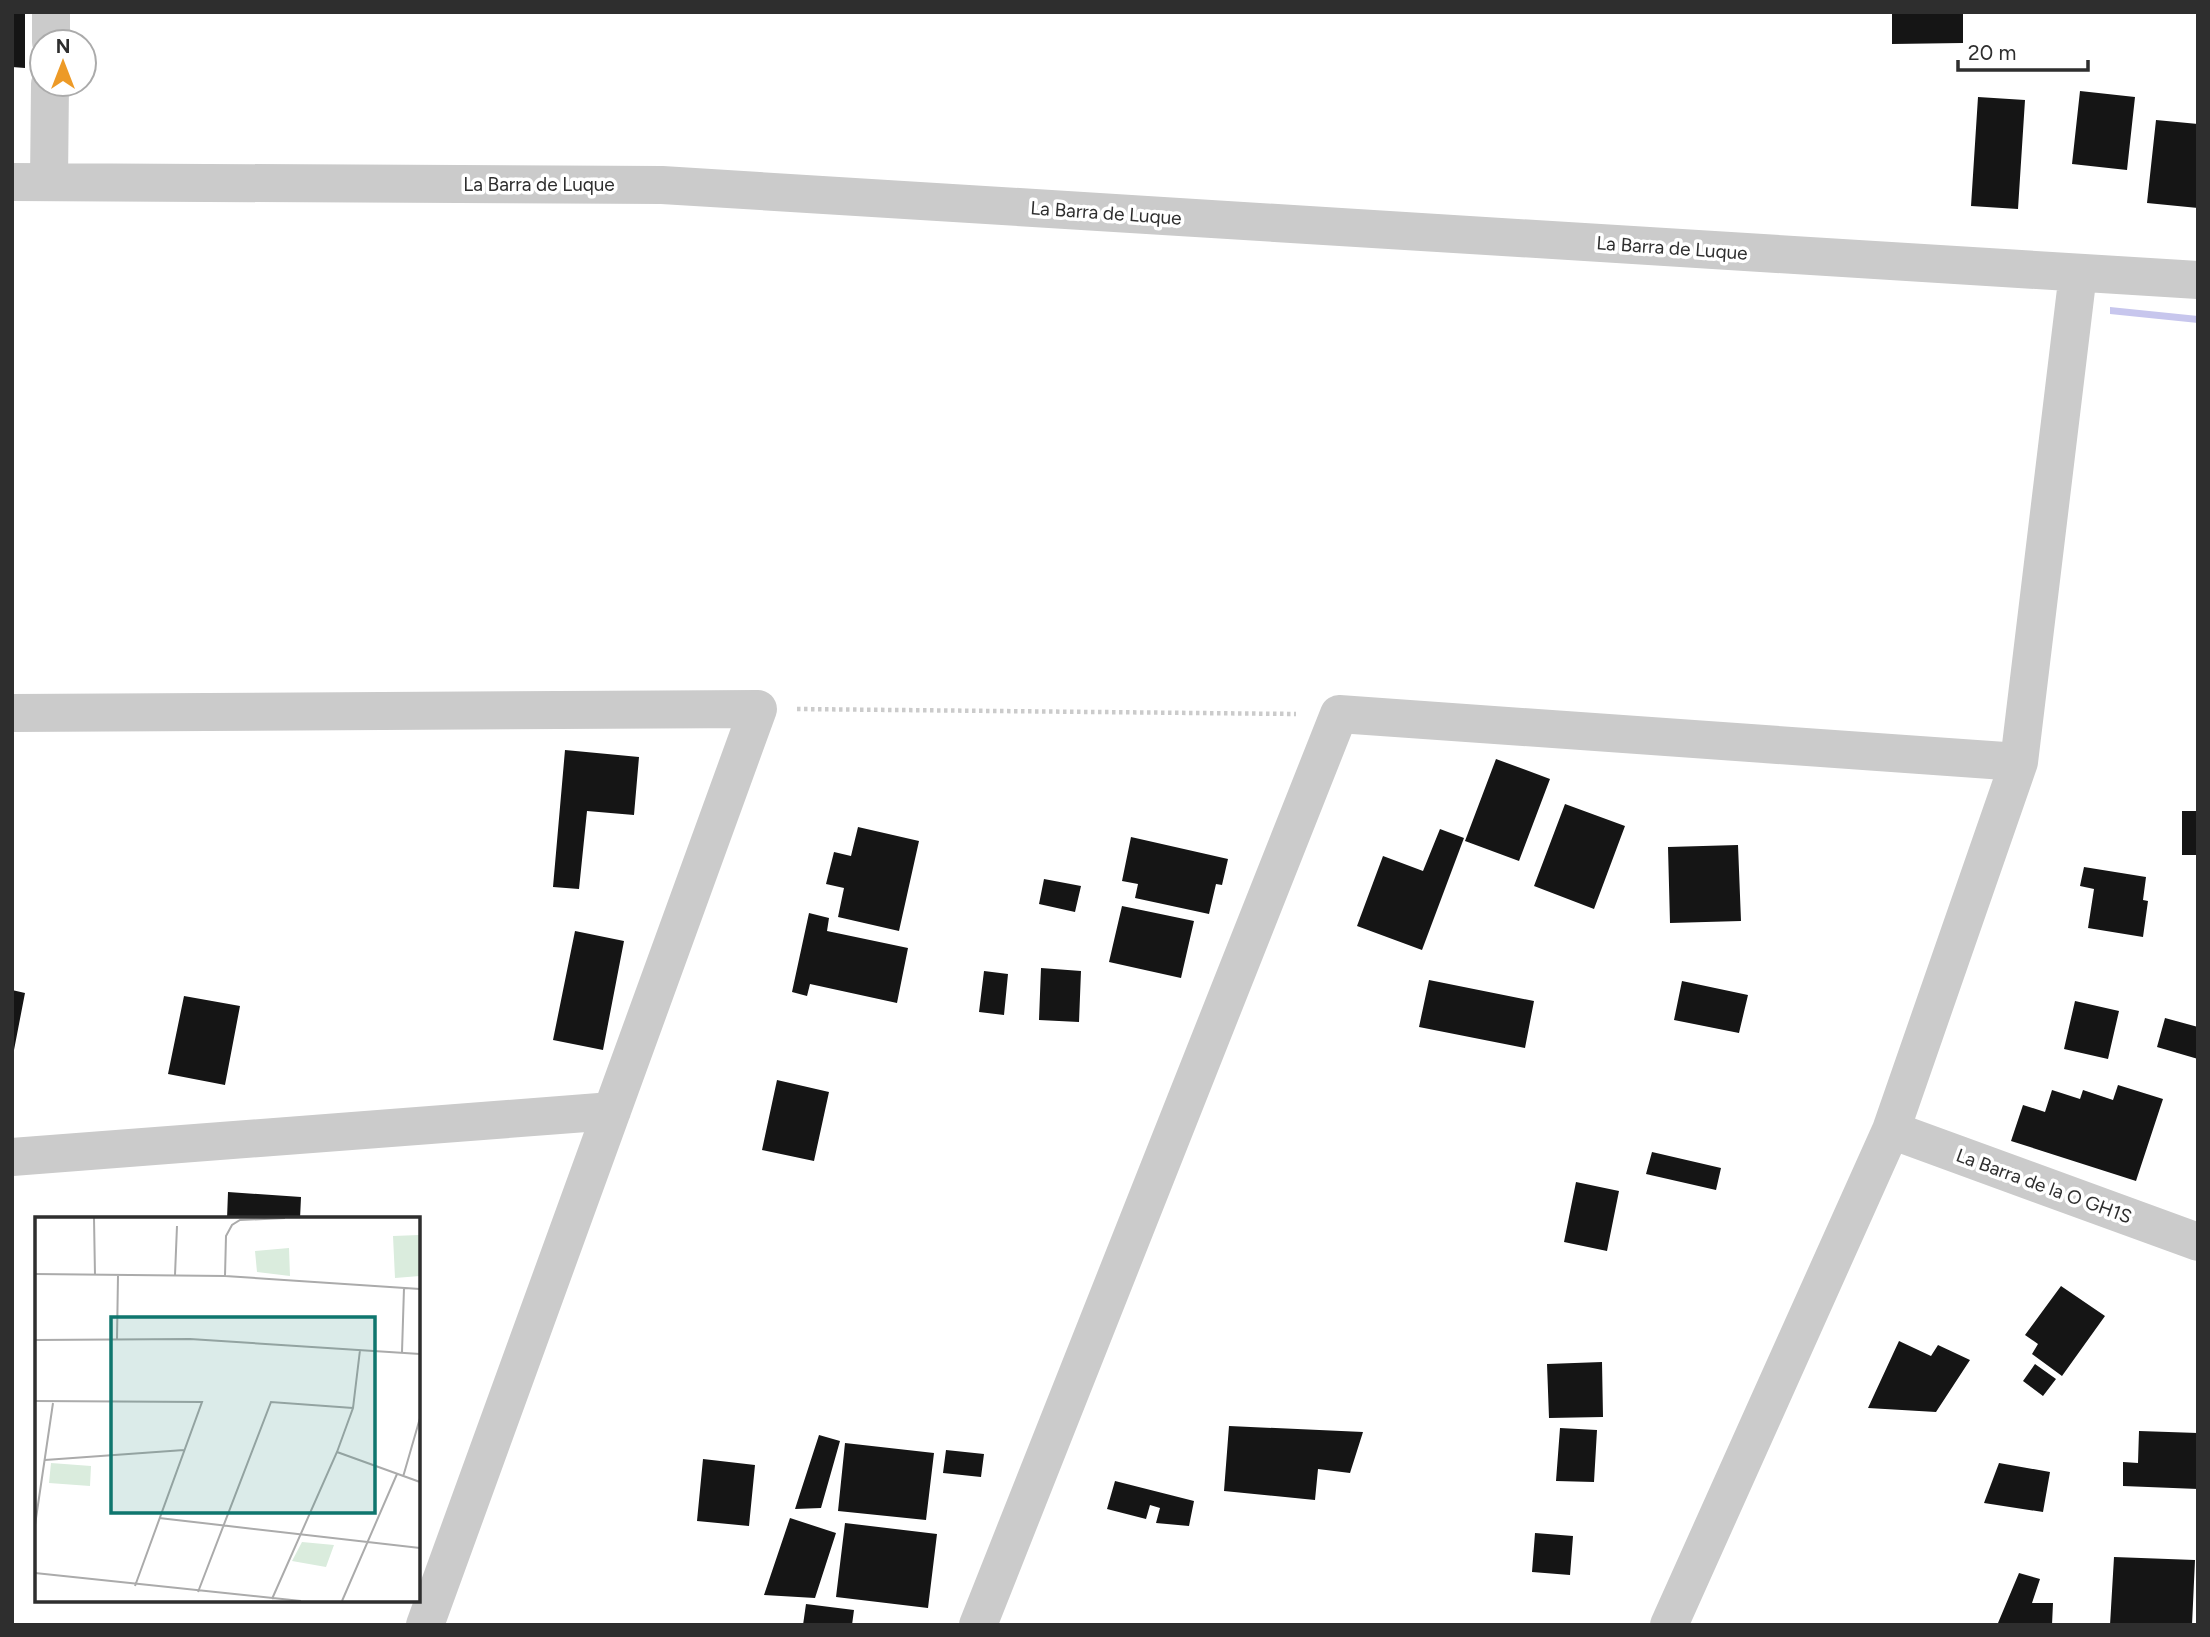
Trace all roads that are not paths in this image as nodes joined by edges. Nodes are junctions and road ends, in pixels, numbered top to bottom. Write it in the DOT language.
graph roads {
  1 [pos="47,98"];
  2 [pos="31,181"];
  3 [pos="2078,273"];
  4 [pos="2198,281"];
  5 [pos="12,713"];
  6 [pos="2020,762"];
  7 [pos="612,1111"];
  8 [pos="1891,1130"];
  9 [pos="12,1157"];
  10 [pos="2198,1242"];
  11 [pos="425,1625"];
  12 [pos="978,1625"];
  13 [pos="1669,1625"];
  1 -- 2 [label="street"];
  2 -- 3 [label="street, La Barra de Luque"];
  3 -- 4 [label="street, La Barra de Luque"];
  3 -- 6 [label="street"];
  5 -- 7 [label="street"];
  6 -- 8 [label="street"];
  6 -- 12 [label="street"];
  7 -- 9 [label="street"];
  7 -- 11 [label="street"];
  8 -- 10 [label="street, La Barra de la O GH1S"];
  8 -- 13 [label="street"];
}
